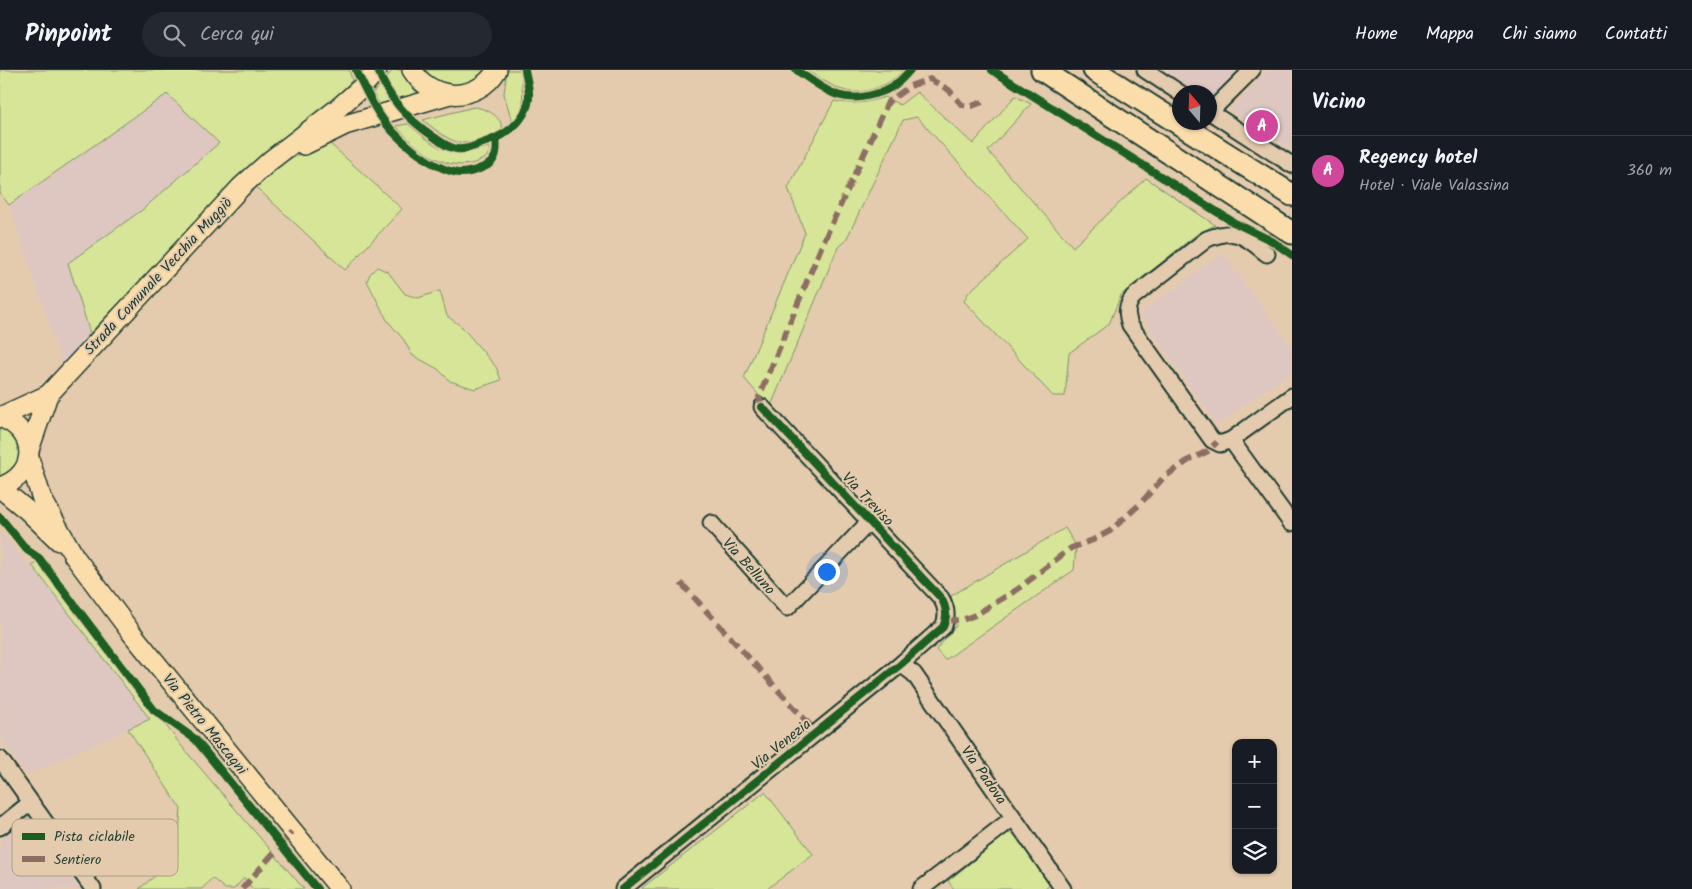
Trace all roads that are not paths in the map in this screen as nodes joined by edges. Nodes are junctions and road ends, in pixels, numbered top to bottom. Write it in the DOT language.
graph roads {
  1 [pos="377,70"];
  2 [pos="412,70"];
  3 [pos="496,70"];
  4 [pos="1042,70"];
  5 [pos="1094,70"];
  6 [pos="1145,70"];
  7 [pos="1252,70"];
  8 [pos="1172,88"];
  9 [pos="446,95"];
  10 [pos="1217,105"];
  11 [pos="1217,117"];
  12 [pos="271,160"];
  13 [pos="1292,165"];
  14 [pos="1292,195"];
  15 [pos="1292,234"];
  16 [pos="1267,254"];
  17 [pos="48,395"];
  18 [pos="1292,396"];
  19 [pos="762,408"];
  20 [pos="0,417"];
  21 [pos="1231,440"];
  22 [pos="29,454"];
  23 [pos="0,488"];
  24 [pos="870,521"];
  25 [pos="711,523"];
  26 [pos="1291,523"];
  27 [pos="74,556"];
  28 [pos="947,614"];
  29 [pos="901,664"];
  30 [pos="0,759"];
  31 [pos="30,803"];
  32 [pos="1013,818"];
  33 [pos="42,819"];
  34 [pos="0,827"];
  35 [pos="83,876"];
  36 [pos="93,889"];
  37 [pos="340,889"];
  38 [pos="624,889"];
  39 [pos="921,889"];
  40 [pos="1063,889"];
  1 -- 12 [label="main road, Strada Comunale Vecchia Muggiò"];
  2 -- 9 [label="main road"];
  3 -- 9 [label="main road, Strada Comunale Vecchia Muggiò"];
  4 -- 15 [label="highway"];
  5 -- 14 [label="highway"];
  6 -- 8 [label="street"];
  7 -- 10 [label="street"];
  9 -- 12 [label="main road, Strada Comunale Vecchia Muggiò"];
  11 -- 13 [label="street"];
  12 -- 17 [label="main road, Strada Comunale Vecchia Muggiò"];
  16 -- 21 [label="street"];
  17 -- 20 [label="main road"];
  17 -- 22 [label="main road"];
  18 -- 21 [label="street"];
  19 -- 24 [label="street, Via Treviso"];
  20 -- 22 [label="main road, Via Pietro Mascagni"];
  21 -- 26 [label="street"];
  22 -- 23 [label="main road"];
  22 -- 27 [label="main road, Via Pietro Mascagni"];
  23 -- 27 [label="main road, Via Pietro Mascagni"];
  24 -- 25 [label="street, Via Belluno"];
  24 -- 28 [label="street, Via Treviso"];
  27 -- 37 [label="main road, Via Pietro Mascagni"];
  28 -- 29 [label="street, Via Venezia"];
  29 -- 32 [label="street, Via Padova"];
  29 -- 38 [label="street, Via Venezia"];
  30 -- 31 [label="street"];
  31 -- 33 [label="street"];
  31 -- 34 [label="street"];
  32 -- 39 [label="street"];
  32 -- 40 [label="street, Via Padova"];
  35 -- 36 [label="street"];
}
